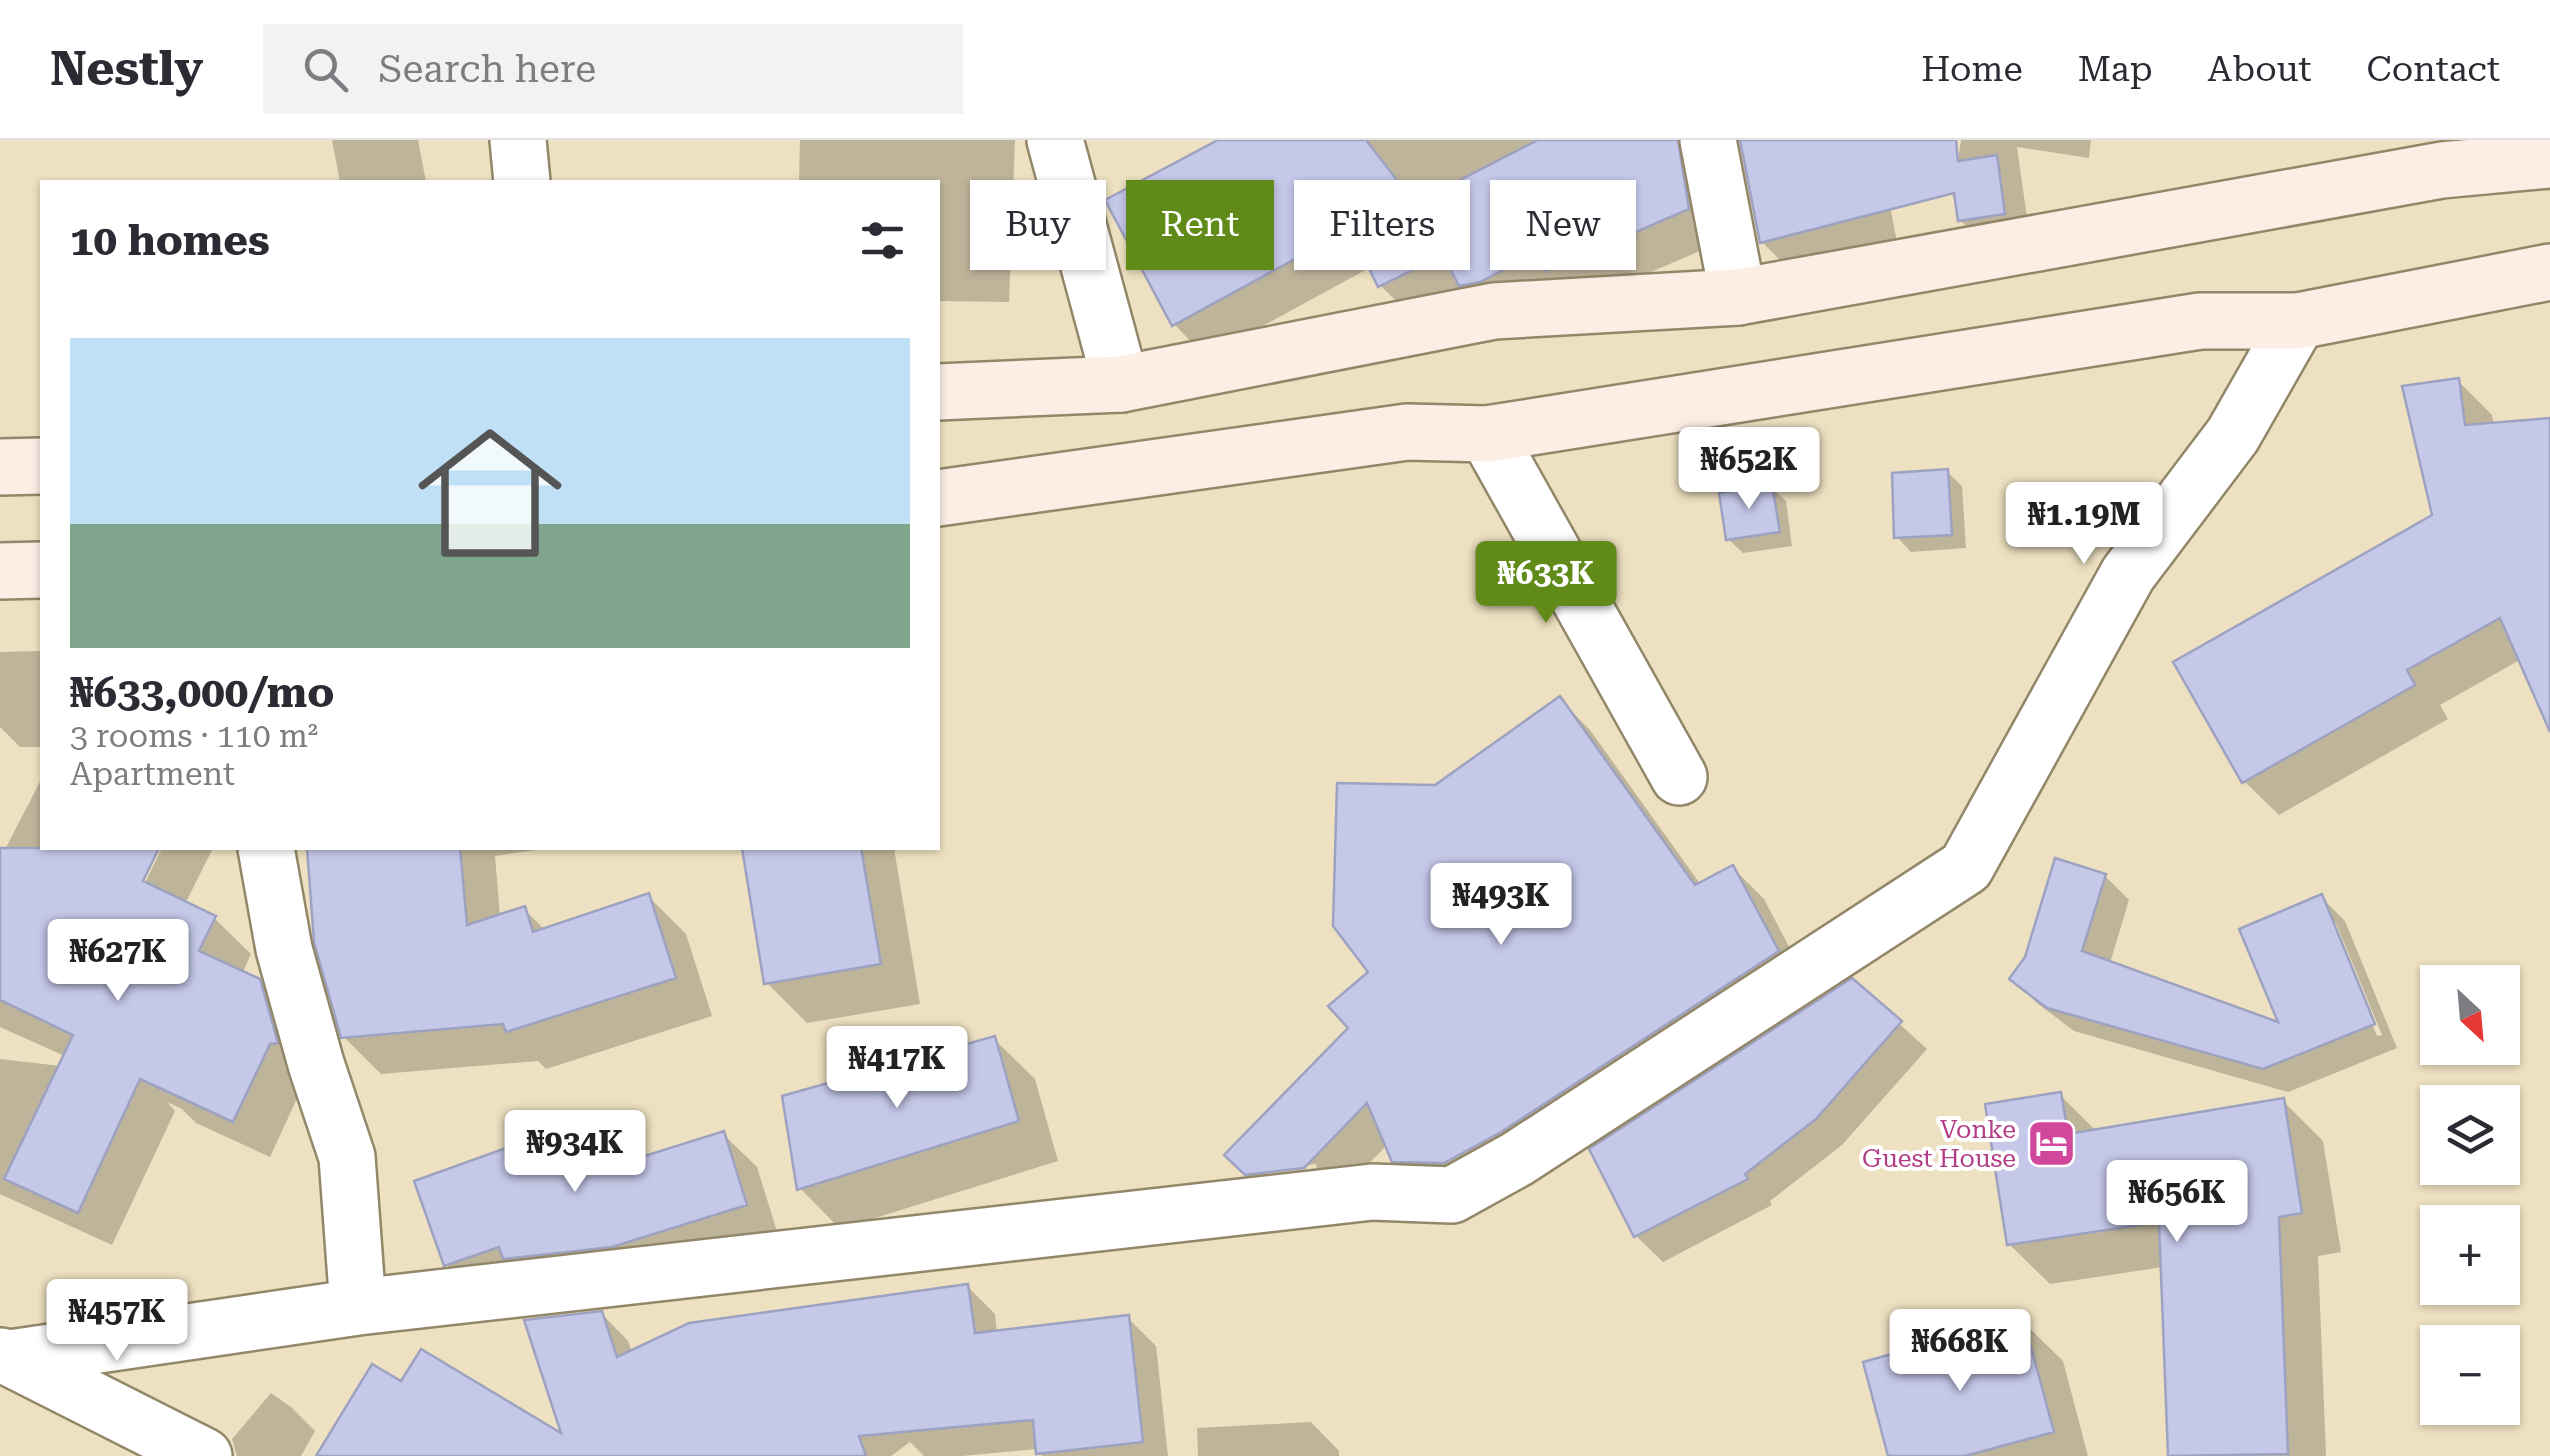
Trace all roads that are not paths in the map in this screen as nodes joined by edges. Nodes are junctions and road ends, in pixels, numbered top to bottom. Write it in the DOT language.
graph roads {
  1 [pos="518,140"];
  2 [pos="1055,140"];
  3 [pos="1708,140"];
  4 [pos="2550,160"];
  5 [pos="522,180"];
  6 [pos="2550,272"];
  7 [pos="1738,297"];
  8 [pos="2298,321"];
  9 [pos="1121,384"];
  10 [pos="940,392"];
  11 [pos="1487,434"];
  12 [pos="40,466"];
  13 [pos="0,467"];
  14 [pos="940,498"];
  15 [pos="40,570"];
  16 [pos="0,571"];
  17 [pos="1679,776"];
  18 [pos="266,850"];
  19 [pos="358,1307"];
  20 [pos="5,1357"];
  21 [pos="204,1456"];
  1 -- 5 [label="street"];
  2 -- 9 [label="street"];
  3 -- 7 [label="street"];
  4 -- 7 [label="main road"];
  6 -- 8 [label="main road"];
  7 -- 9 [label="main road"];
  8 -- 11 [label="main road"];
  8 -- 19 [label="street"];
  9 -- 10 [label="main road"];
  11 -- 14 [label="main road"];
  11 -- 17 [label="street"];
  12 -- 13 [label="main road"];
  15 -- 16 [label="main road"];
  18 -- 19 [label="street"];
  19 -- 20 [label="street"];
  20 -- 21 [label="street"];
}
